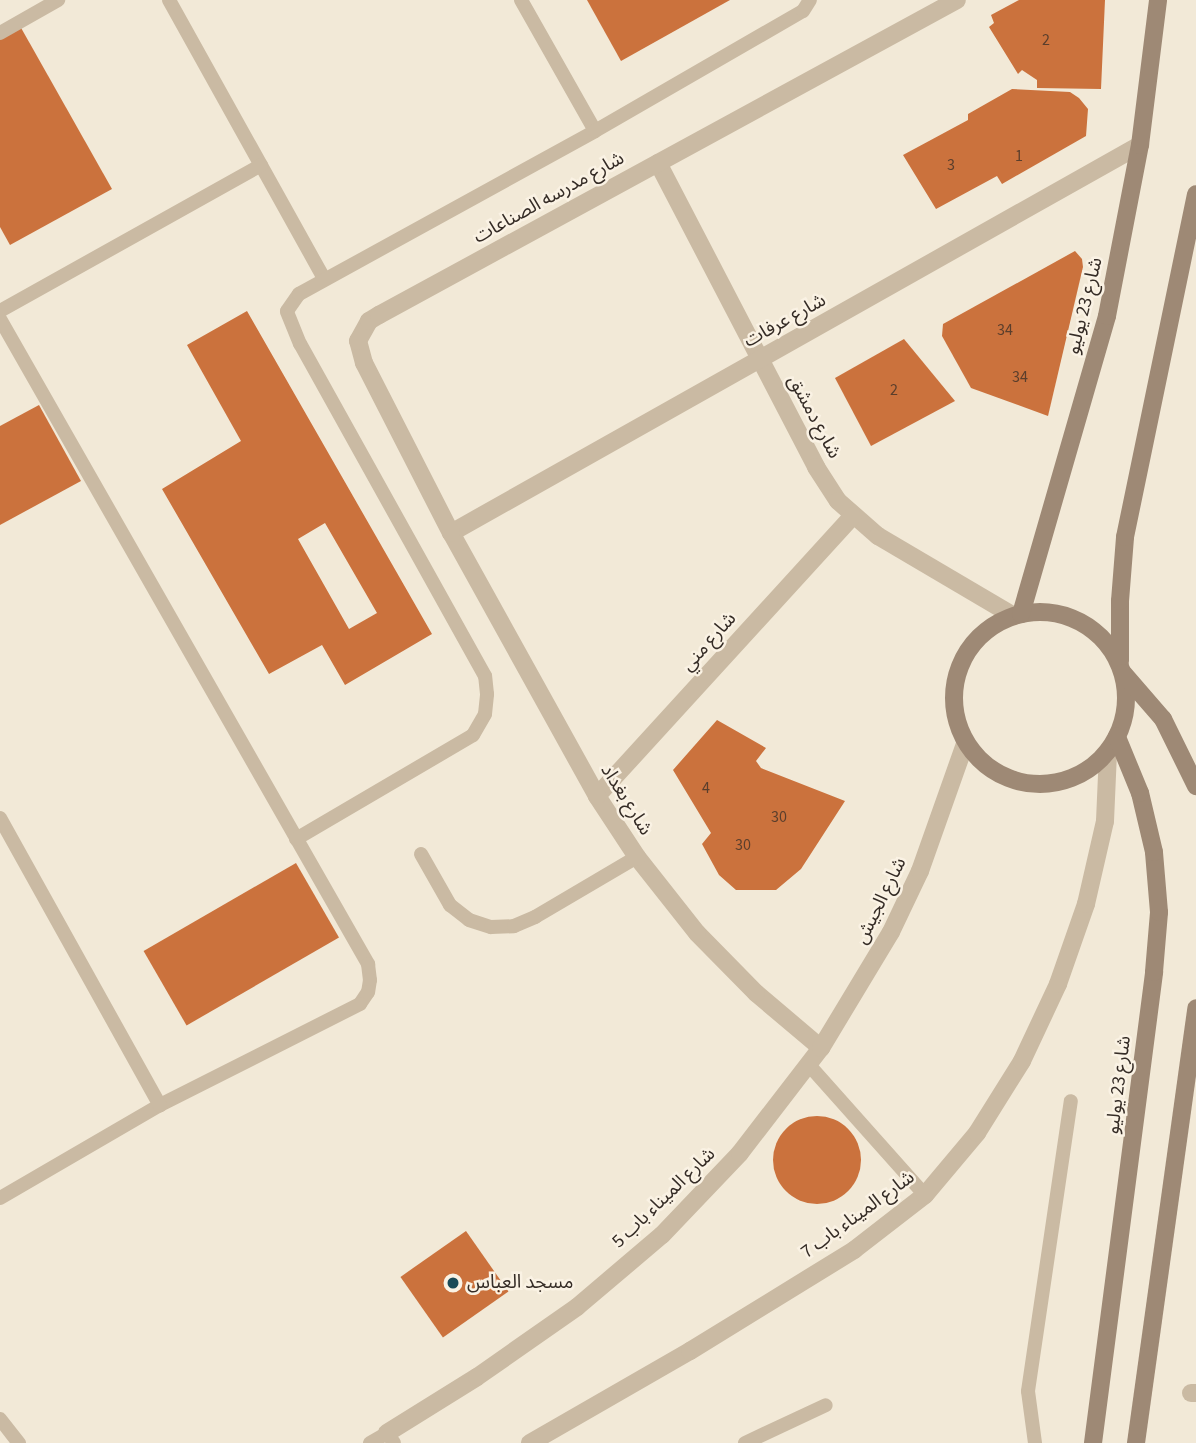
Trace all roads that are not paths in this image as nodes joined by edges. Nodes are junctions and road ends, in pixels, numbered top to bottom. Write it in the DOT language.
graph roads {
  1 [pos="58,0"];
  2 [pos="169,0"];
  3 [pos="521,0"];
  4 [pos="810,0"];
  5 [pos="957,0"];
  6 [pos="1158,0"];
  7 [pos="926,7"];
  8 [pos="0,33"];
  9 [pos="594,131"];
  10 [pos="1140,145"];
  11 [pos="657,163"];
  12 [pos="261,165"];
  13 [pos="1196,194"];
  14 [pos="324,279"];
  15 [pos="0,311"];
  16 [pos="0,320"];
  17 [pos="760,359"];
  18 [pos="853,516"];
  19 [pos="451,533"];
  20 [pos="1018,615"];
  21 [pos="1121,668"];
  22 [pos="965,744"];
  23 [pos="1112,744"];
  24 [pos="1196,786"];
  25 [pos="597,796"];
  26 [pos="0,818"];
  27 [pos="296,839"];
  28 [pos="421,853"];
  29 [pos="637,858"];
  30 [pos="1196,1008"];
  31 [pos="821,1048"];
  32 [pos="808,1065"];
  33 [pos="1070,1101"];
  34 [pos="160,1105"];
  35 [pos="925,1195"];
  36 [pos="0,1198"];
  37 [pos="826,1405"];
  38 [pos="0,1419"];
  39 [pos="391,1438"];
  40 [pos="19,1443"];
  41 [pos="370,1443"];
  42 [pos="530,1443"];
  43 [pos="745,1443"];
  44 [pos="1035,1443"];
  45 [pos="1093,1443"];
  46 [pos="1136,1443"];
  1 -- 8 [label="lane"];
  2 -- 12 [label="lane"];
  3 -- 9 [label="lane"];
  4 -- 9 [label="lane"];
  5 -- 7 [label="street, شارع مدرسه الصناعات"];
  6 -- 10 [label="main road, شارع 23 يوليو"];
  7 -- 11 [label="street, شارع مدرسه الصناعات"];
  9 -- 14 [label="lane"];
  10 -- 17 [label="street, شارع عرفات"];
  10 -- 20 [label="main road, شارع 23 يوليو"];
  11 -- 17 [label="street, شارع دمشق"];
  11 -- 19 [label="street, شارع مدرسه الصناعات"];
  12 -- 14 [label="lane"];
  12 -- 15 [label="lane"];
  13 -- 21 [label="main road"];
  14 -- 27 [label="lane"];
  16 -- 27 [label="lane"];
  17 -- 18 [label="street, شارع دمشق"];
  17 -- 19 [label="street, شارع عرفات"];
  18 -- 20 [label="street, شارع دمشق"];
  18 -- 25 [label="street, شارع مني"];
  19 -- 25 [label="street, شارع بغداد"];
  20 -- 21 [label="main road"];
  20 -- 22 [label="main road"];
  21 -- 23 [label="main road"];
  21 -- 24 [label="main road"];
  22 -- 23 [label="main road"];
  22 -- 31 [label="street, شارع الجيش"];
  23 -- 35 [label="street, شارع الميناء باب 7"];
  23 -- 45 [label="main road, شارع 23 يوليو"];
  25 -- 29 [label="street, شارع بغداد"];
  26 -- 34 [label="lane"];
  27 -- 34 [label="lane"];
  28 -- 29 [label="lane"];
  29 -- 31 [label="street, شارع بغداد"];
  30 -- 46 [label="main road"];
  31 -- 32 [label="street, شارع الجيش"];
  32 -- 35 [label="lane"];
  32 -- 39 [label="street, شارع الميناء باب 5"];
  33 -- 44 [label="lane"];
  34 -- 36 [label="lane"];
  35 -- 42 [label="street, شارع الميناء باب 7"];
  37 -- 43 [label="lane"];
  38 -- 40 [label="lane"];
  39 -- 41 [label="lane"];
}
